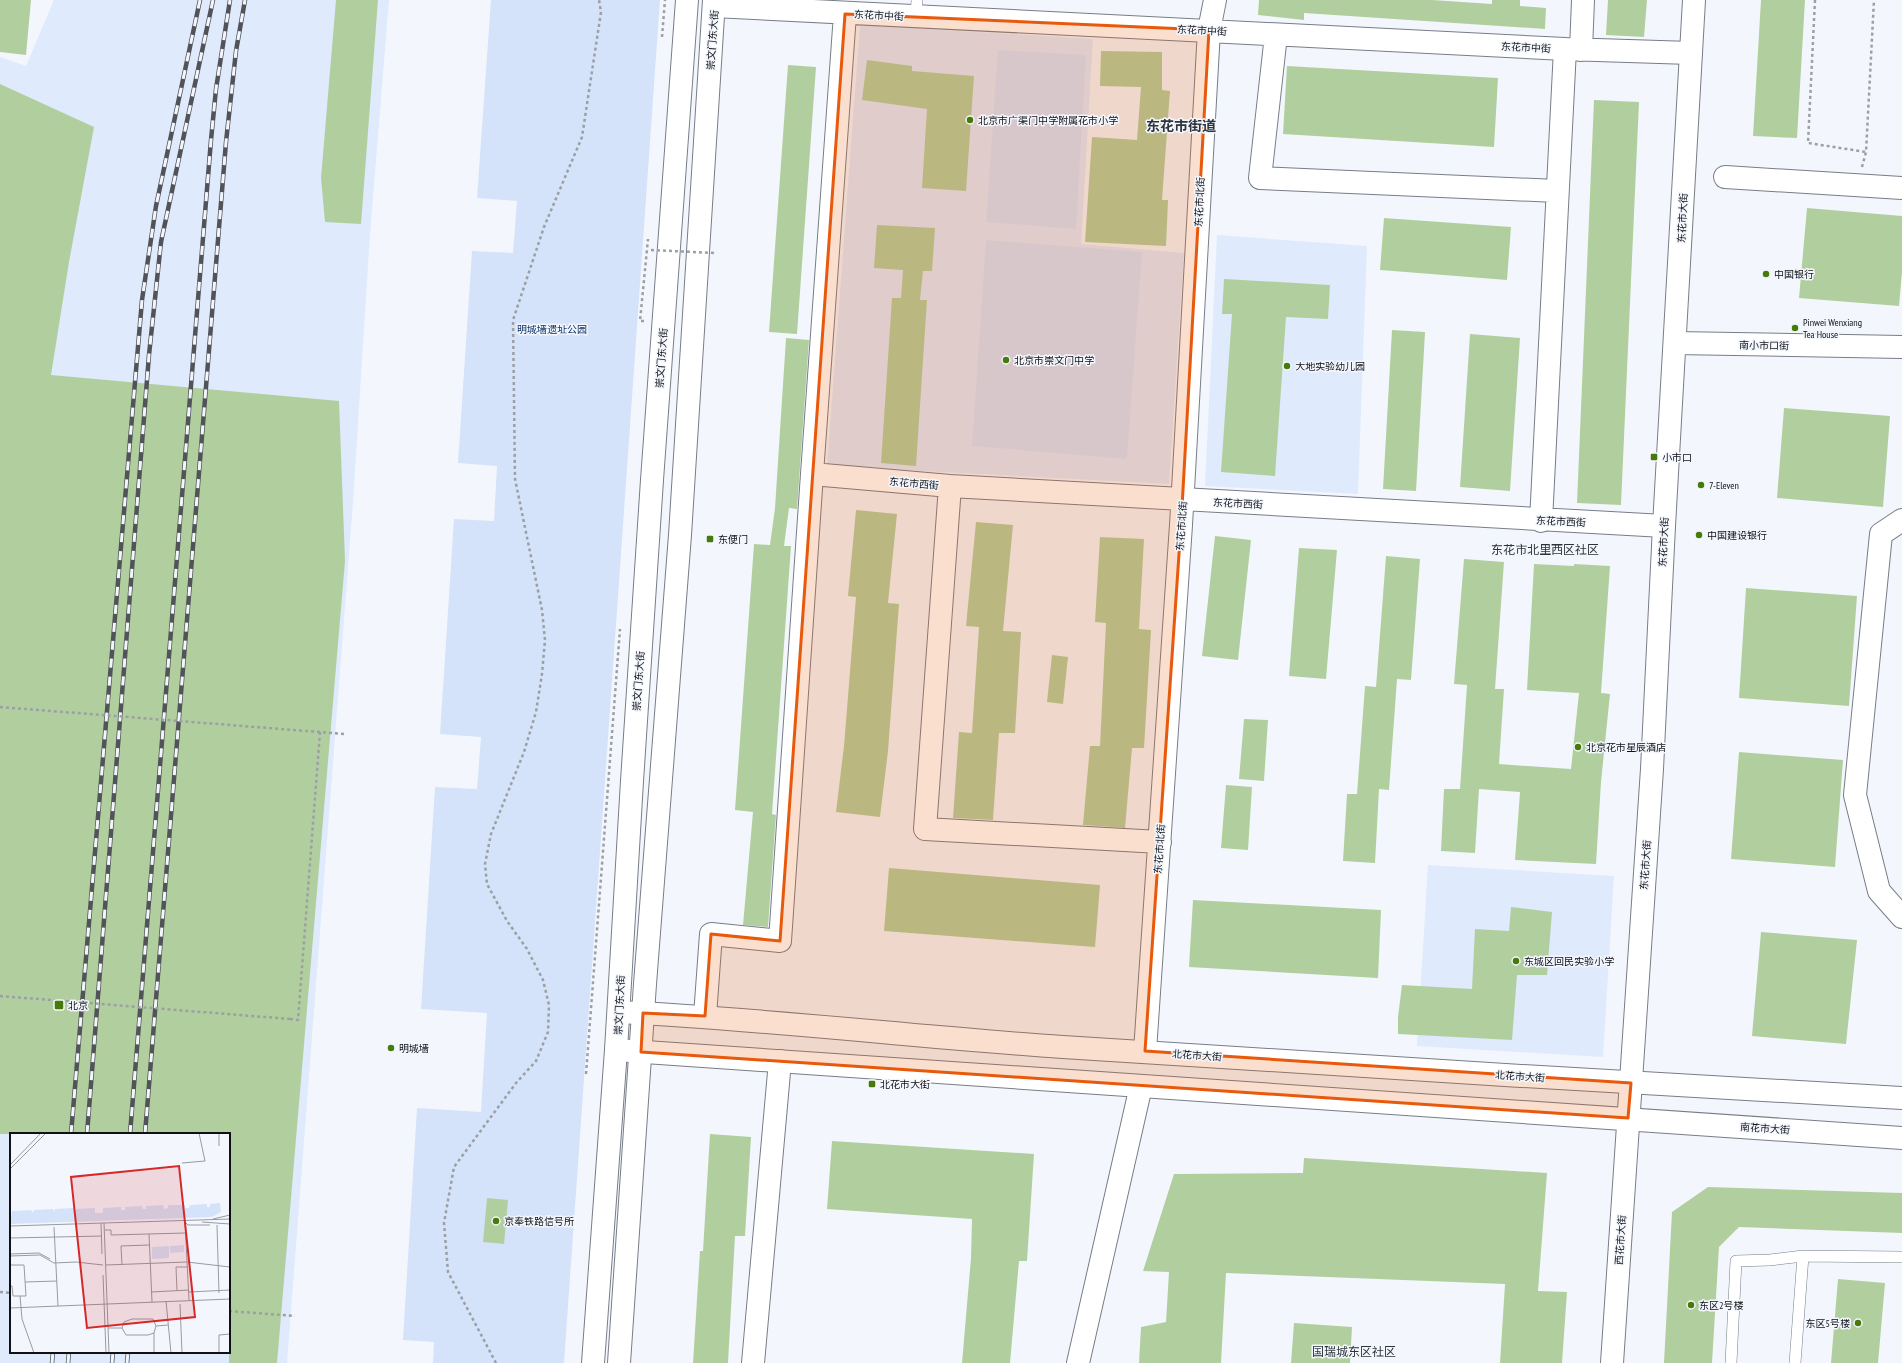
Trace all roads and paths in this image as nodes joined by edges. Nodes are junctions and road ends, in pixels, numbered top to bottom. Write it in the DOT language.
graph roads {
  1 [pos="599,0"];
  2 [pos="687,0"];
  3 [pos="1215,0"];
  4 [pos="1583,0"];
  5 [pos="1694,0"];
  6 [pos="1815,0"];
  7 [pos="1874,0"];
  8 [pos="716,2"];
  9 [pos="917,8"];
  10 [pos="846,14"];
  11 [pos="1208,30"];
  12 [pos="1276,35"];
  13 [pos="1573,49"];
  14 [pos="1691,53"];
  15 [pos="1866,152"];
  16 [pos="1725,177"];
  17 [pos="1856,185"];
  18 [pos="1902,188"];
  19 [pos="1557,191"];
  20 [pos="652,250"];
  21 [pos="714,253"];
  22 [pos="1675,343"];
  23 [pos="1902,346"];
  24 [pos="812,474"];
  25 [pos="950,486"];
  26 [pos="1183,500"];
  27 [pos="1902,520"];
  28 [pos="1541,521"];
  29 [pos="1664,526"];
  30 [pos="0,707"];
  31 [pos="320,732"];
  32 [pos="345,734"];
  33 [pos="1160,842"];
  34 [pos="1902,917"];
  35 [pos="0,996"];
  36 [pos="619,1012"];
  37 [pos="643,1013"];
  38 [pos="705,1016"];
  39 [pos="616,1050"];
  40 [pos="1145,1051"];
  41 [pos="641,1052"];
  42 [pos="780,1061"];
  43 [pos="1631,1083"];
  44 [pos="1141,1086"];
  45 [pos="1902,1098"];
  46 [pos="1628,1118"];
  47 [pos="1902,1138"];
  48 [pos="1803,1256"];
  49 [pos="1902,1257"];
  50 [pos="0,1292"];
  51 [pos="10,1293"];
  52 [pos="230,1311"];
  53 [pos="295,1316"];
  54 [pos="496,1363"];
  55 [pos="593,1363"];
  56 [pos="619,1363"];
  57 [pos="753,1363"];
  58 [pos="1078,1363"];
  59 [pos="1612,1363"];
  60 [pos="1731,1363"];
  61 [pos="1795,1363"];
  1 -- 54 [label="path"];
  2 -- 36 [label="street, 崇文门东大街"];
  3 -- 11 [label="street, 东花市北街"];
  4 -- 13 [label="street"];
  5 -- 14 [label="street, 东花市大街"];
  6 -- 15 [label="path"];
  7 -- 15 [label="path"];
  8 -- 10 [label="street, 东花市中街"];
  8 -- 37 [label="street, 崇文门东大街"];
  9 -- 10 [label="street, 东花市中街"];
  9 -- 11 [label="street, 东花市中街"];
  10 -- 24 [label="street"];
  11 -- 12 [label="street, 东花市中街"];
  11 -- 26 [label="street, 东花市北街"];
  12 -- 13 [label="street, 东花市中街"];
  12 -- 19 [label="street"];
  13 -- 14 [label="street, 东花市中街"];
  13 -- 19 [label="street"];
  14 -- 22 [label="street, 东花市大街"];
  15 -- 17 [label="path"];
  16 -- 17 [label="street"];
  17 -- 18 [label="street"];
  19 -- 28 [label="street"];
  20 -- 21 [label="path, bridge"];
  22 -- 23 [label="street, 南小市口街"];
  22 -- 29 [label="street, 东花市大街"];
  24 -- 25 [label="street, 东花市西街"];
  24 -- 38 [label="street"];
  25 -- 26 [label="street, 东花市西街"];
  25 -- 33 [label="street"];
  26 -- 28 [label="street, 东花市西街"];
  26 -- 33 [label="street, 东花市北街"];
  27 -- 34 [label="street"];
  28 -- 29 [label="street, 东花市西街"];
  29 -- 43 [label="street, 东花市大街"];
  30 -- 31 [label="path, bridge"];
  31 -- 32 [label="path, bridge"];
  31 -- 35 [label="path, bridge"];
  33 -- 40 [label="street, 东花市北街"];
  36 -- 37 [label="street, 北花市大街"];
  36 -- 39 [label="street, 崇文门东大街"];
  37 -- 38 [label="street, 北花市大街"];
  37 -- 41 [label="street, 崇文门东大街"];
  38 -- 40 [label="street, 北花市大街"];
  39 -- 41 [label="street"];
  39 -- 55 [label="street, 崇文门东大街"];
  40 -- 43 [label="street, 北花市大街"];
  41 -- 42 [label="street"];
  41 -- 56 [label="street"];
  42 -- 44 [label="street"];
  42 -- 57 [label="street"];
  43 -- 45 [label="street"];
  43 -- 46 [label="street, 东花市大街"];
  44 -- 46 [label="street"];
  44 -- 58 [label="street"];
  46 -- 47 [label="street, 南花市大街"];
  46 -- 59 [label="street, 西花市大街"];
  48 -- 49 [label="lane"];
  48 -- 60 [label="lane"];
  48 -- 61 [label="lane"];
  50 -- 51 [label="path"];
  52 -- 53 [label="path"];
}
